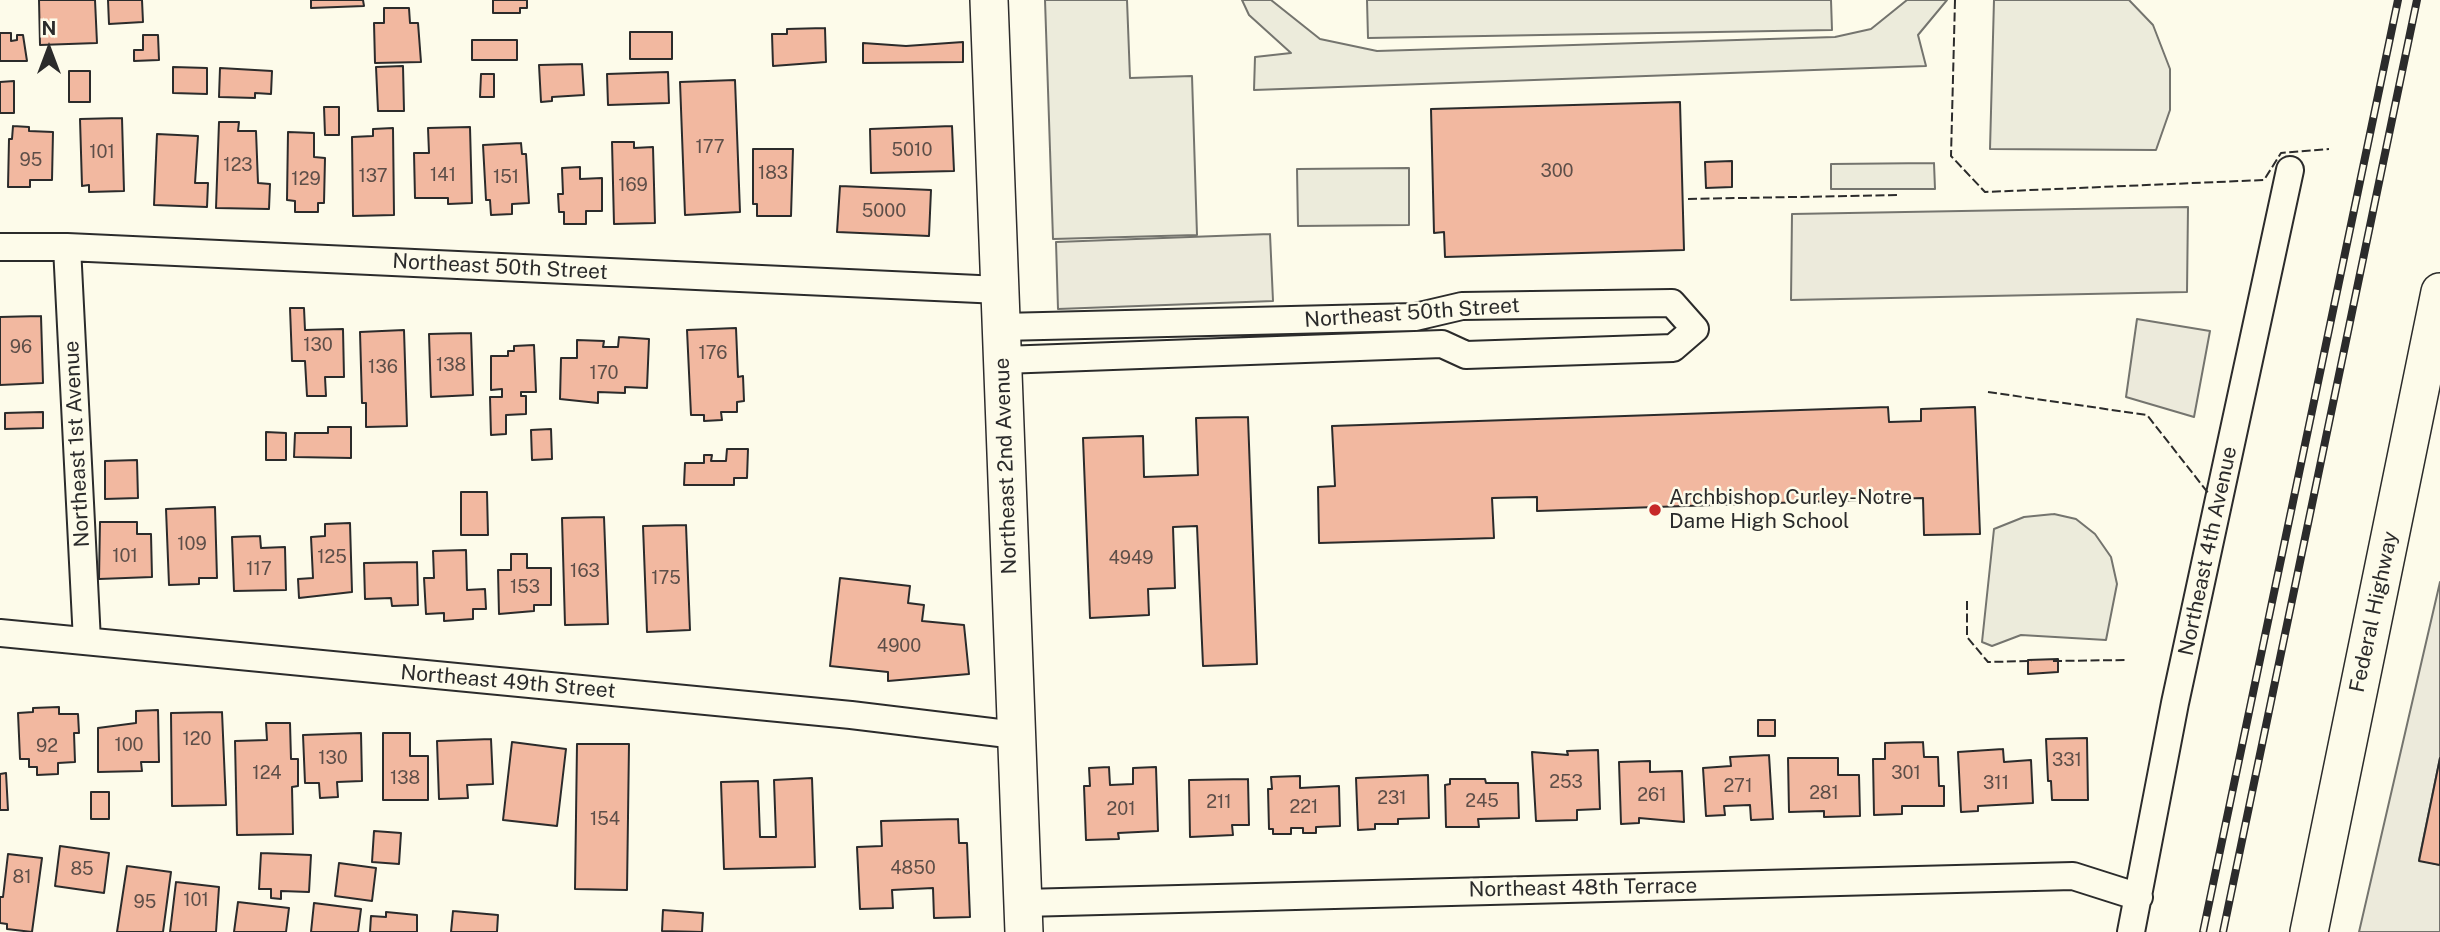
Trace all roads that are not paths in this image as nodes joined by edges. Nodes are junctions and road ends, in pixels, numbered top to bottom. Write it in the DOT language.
graph roads {
  1 [pos="989,0"];
  2 [pos="2290,170"];
  3 [pos="0,247"];
  4 [pos="67,247"];
  5 [pos="1000,290"];
  6 [pos="2440,292"];
  7 [pos="1002,344"];
  8 [pos="0,633"];
  9 [pos="87,641"];
  10 [pos="1016,735"];
  11 [pos="2139,897"];
  12 [pos="1023,917"];
  13 [pos="2131,932"];
  14 [pos="2309,932"];
  1 -- 5 [label="main road, Northeast 2nd Avenue"];
  2 -- 11 [label="street, Northeast 4th Avenue"];
  3 -- 4 [label="street, Northeast 50th Street"];
  4 -- 5 [label="street, Northeast 50th Street"];
  4 -- 9 [label="street, Northeast 1st Avenue"];
  5 -- 7 [label="main road, Northeast 2nd Avenue"];
  6 -- 14 [label="main road, Federal Highway"];
  7 -- 7 [label="street, Northeast 50th Street"];
  7 -- 10 [label="main road, Northeast 2nd Avenue"];
  8 -- 9 [label="street, Northeast 49th Street"];
  9 -- 10 [label="street, Northeast 49th Street"];
  10 -- 12 [label="main road, Northeast 2nd Avenue"];
  11 -- 12 [label="street, Northeast 48th Terrace"];
  11 -- 13 [label="street, Northeast 4th Avenue"];
}
